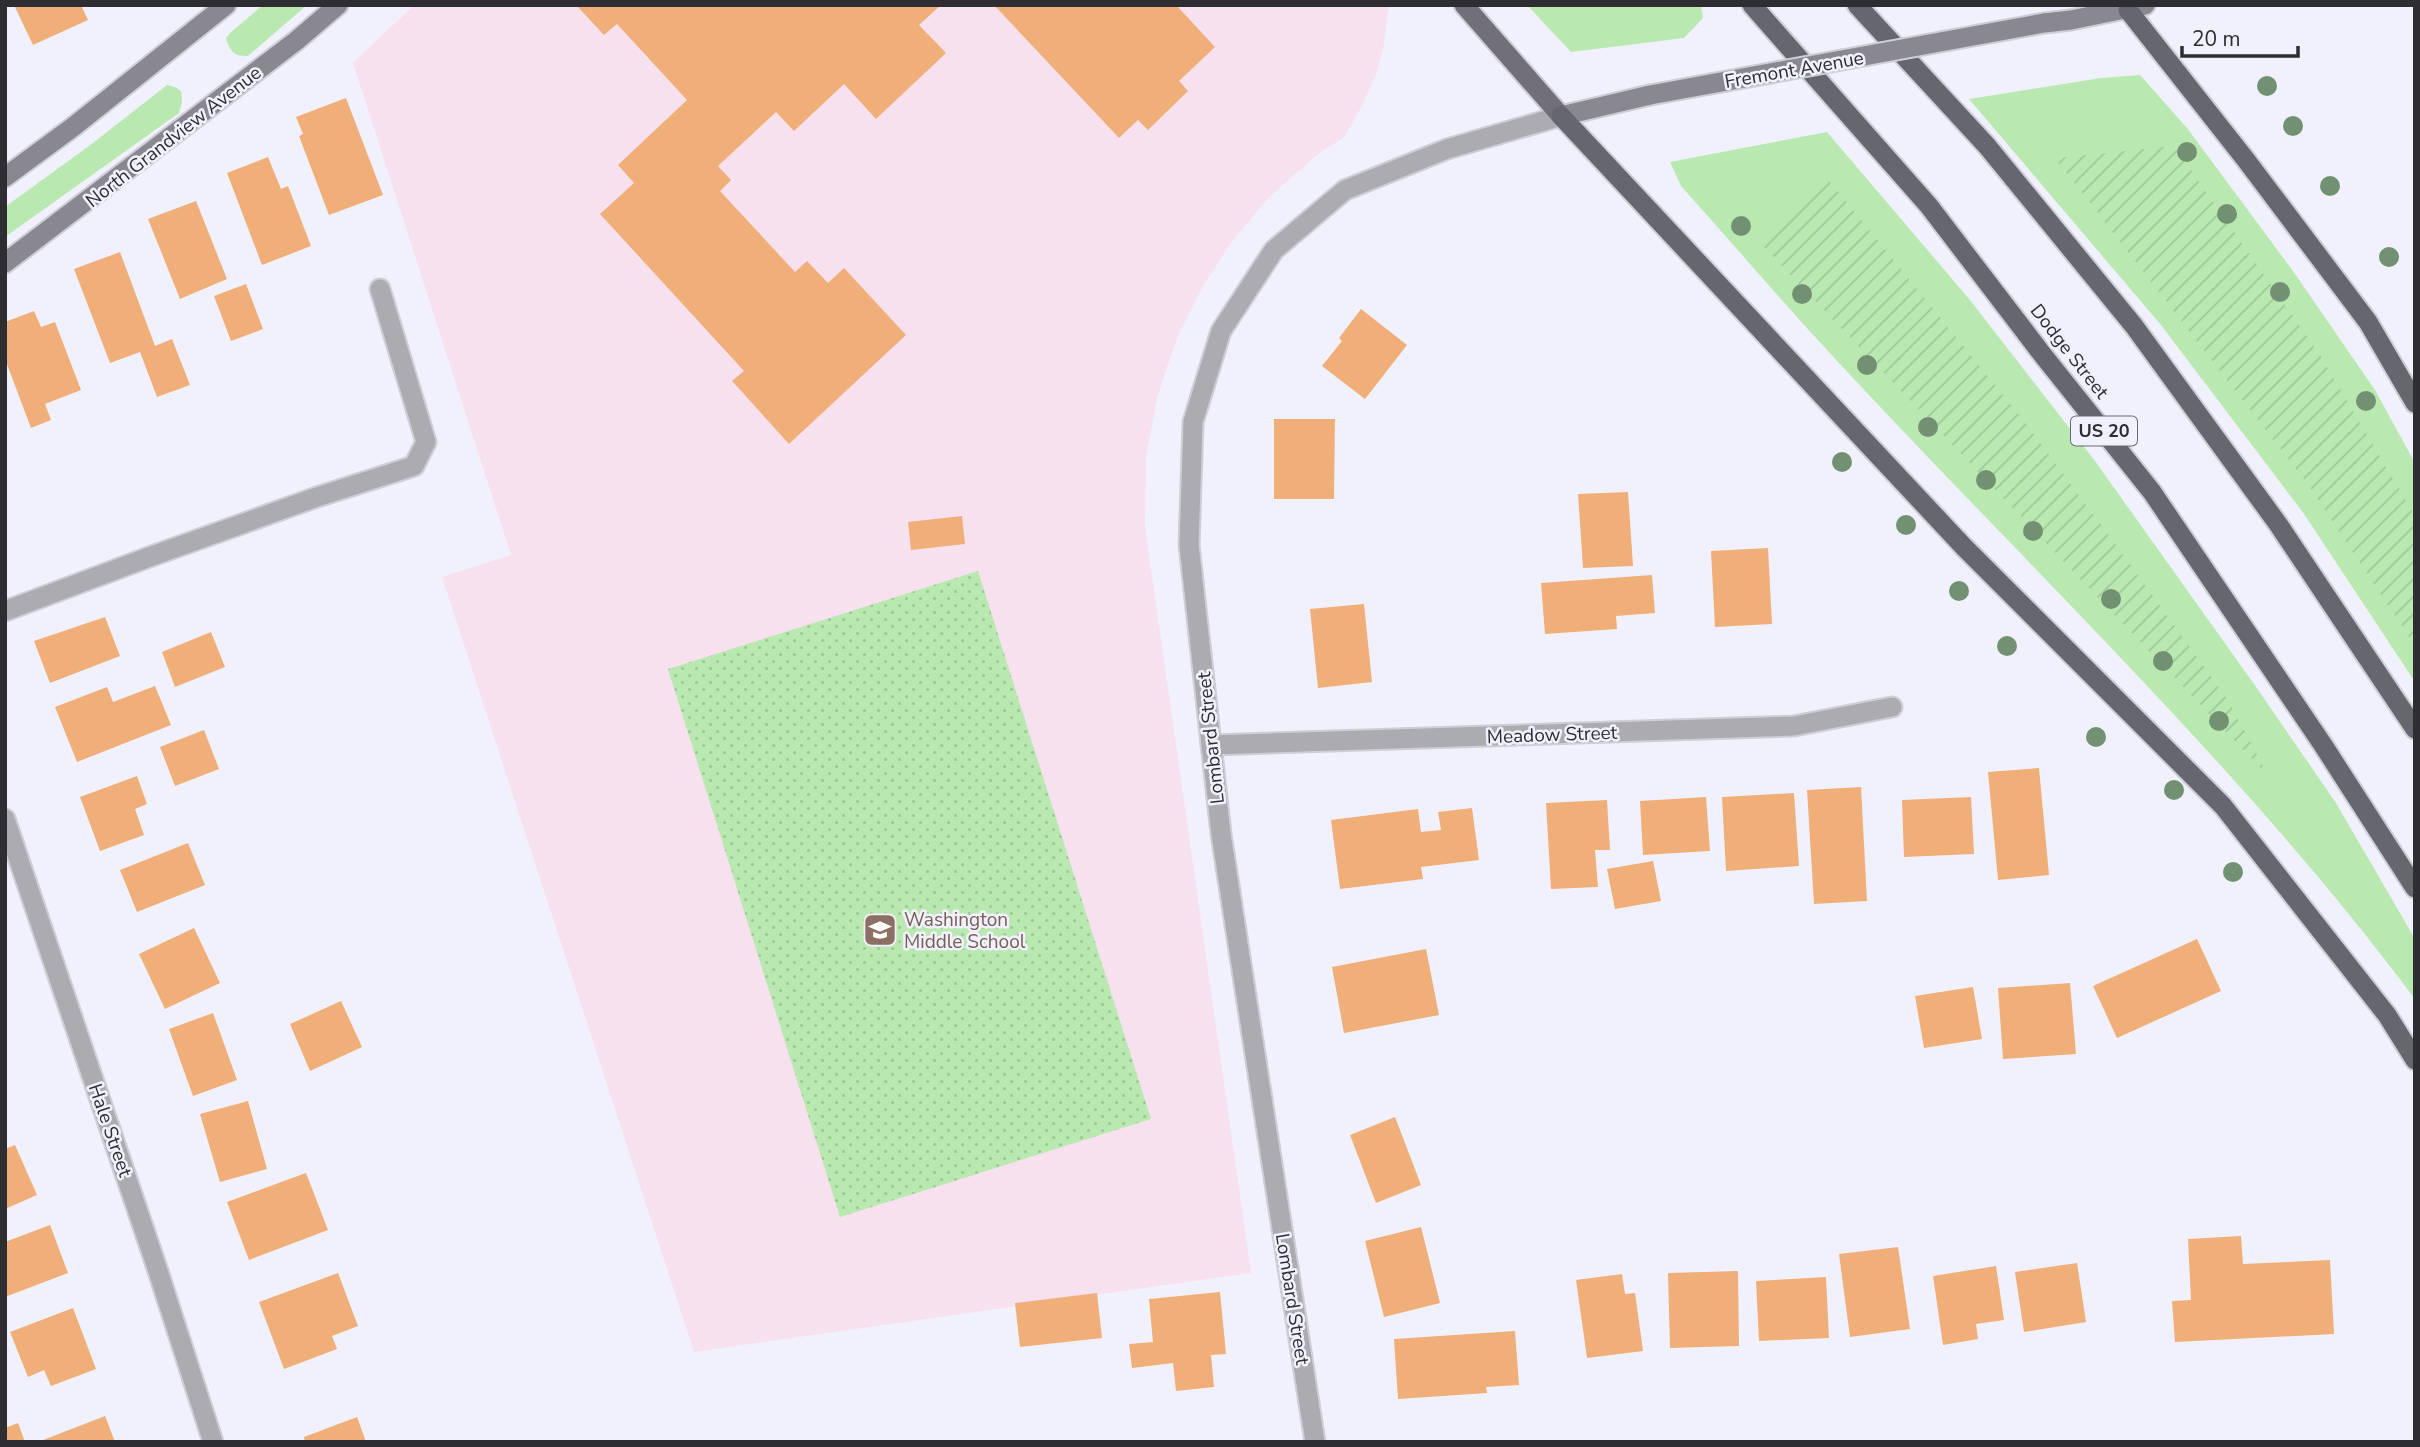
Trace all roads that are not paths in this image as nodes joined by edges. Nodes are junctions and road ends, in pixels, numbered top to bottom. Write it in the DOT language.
graph roads {
  1 [pos="226,5"];
  2 [pos="338,5"];
  3 [pos="1464,5"];
  4 [pos="1752,5"];
  5 [pos="1857,5"];
  6 [pos="2132,7"];
  7 [pos="1561,116"];
  8 [pos="1447,149"];
  9 [pos="5,177"];
  10 [pos="5,263"];
  11 [pos="380,289"];
  12 [pos="2415,404"];
  13 [pos="5,611"];
  14 [pos="1892,707"];
  15 [pos="2415,729"];
  16 [pos="1211,745"];
  17 [pos="5,819"];
  18 [pos="2415,888"];
  19 [pos="2415,1060"];
  20 [pos="212,1442"];
  21 [pos="1315,1442"];
  1 -- 9 [label="main road"];
  2 -- 10 [label="main road, North Grandview Avenue"];
  3 -- 7 [label="main road"];
  4 -- 18 [label="highway, Dodge Street / US 20"];
  5 -- 15 [label="highway"];
  6 -- 7 [label="main road, Fremont Avenue, bridge"];
  6 -- 12 [label="highway"];
  7 -- 8 [label="street, Fremont Avenue"];
  7 -- 19 [label="highway"];
  8 -- 16 [label="street, Lombard Street"];
  11 -- 13 [label="street"];
  14 -- 16 [label="street, Meadow Street"];
  16 -- 21 [label="street, Lombard Street"];
  17 -- 20 [label="street, Hale Street"];
}
